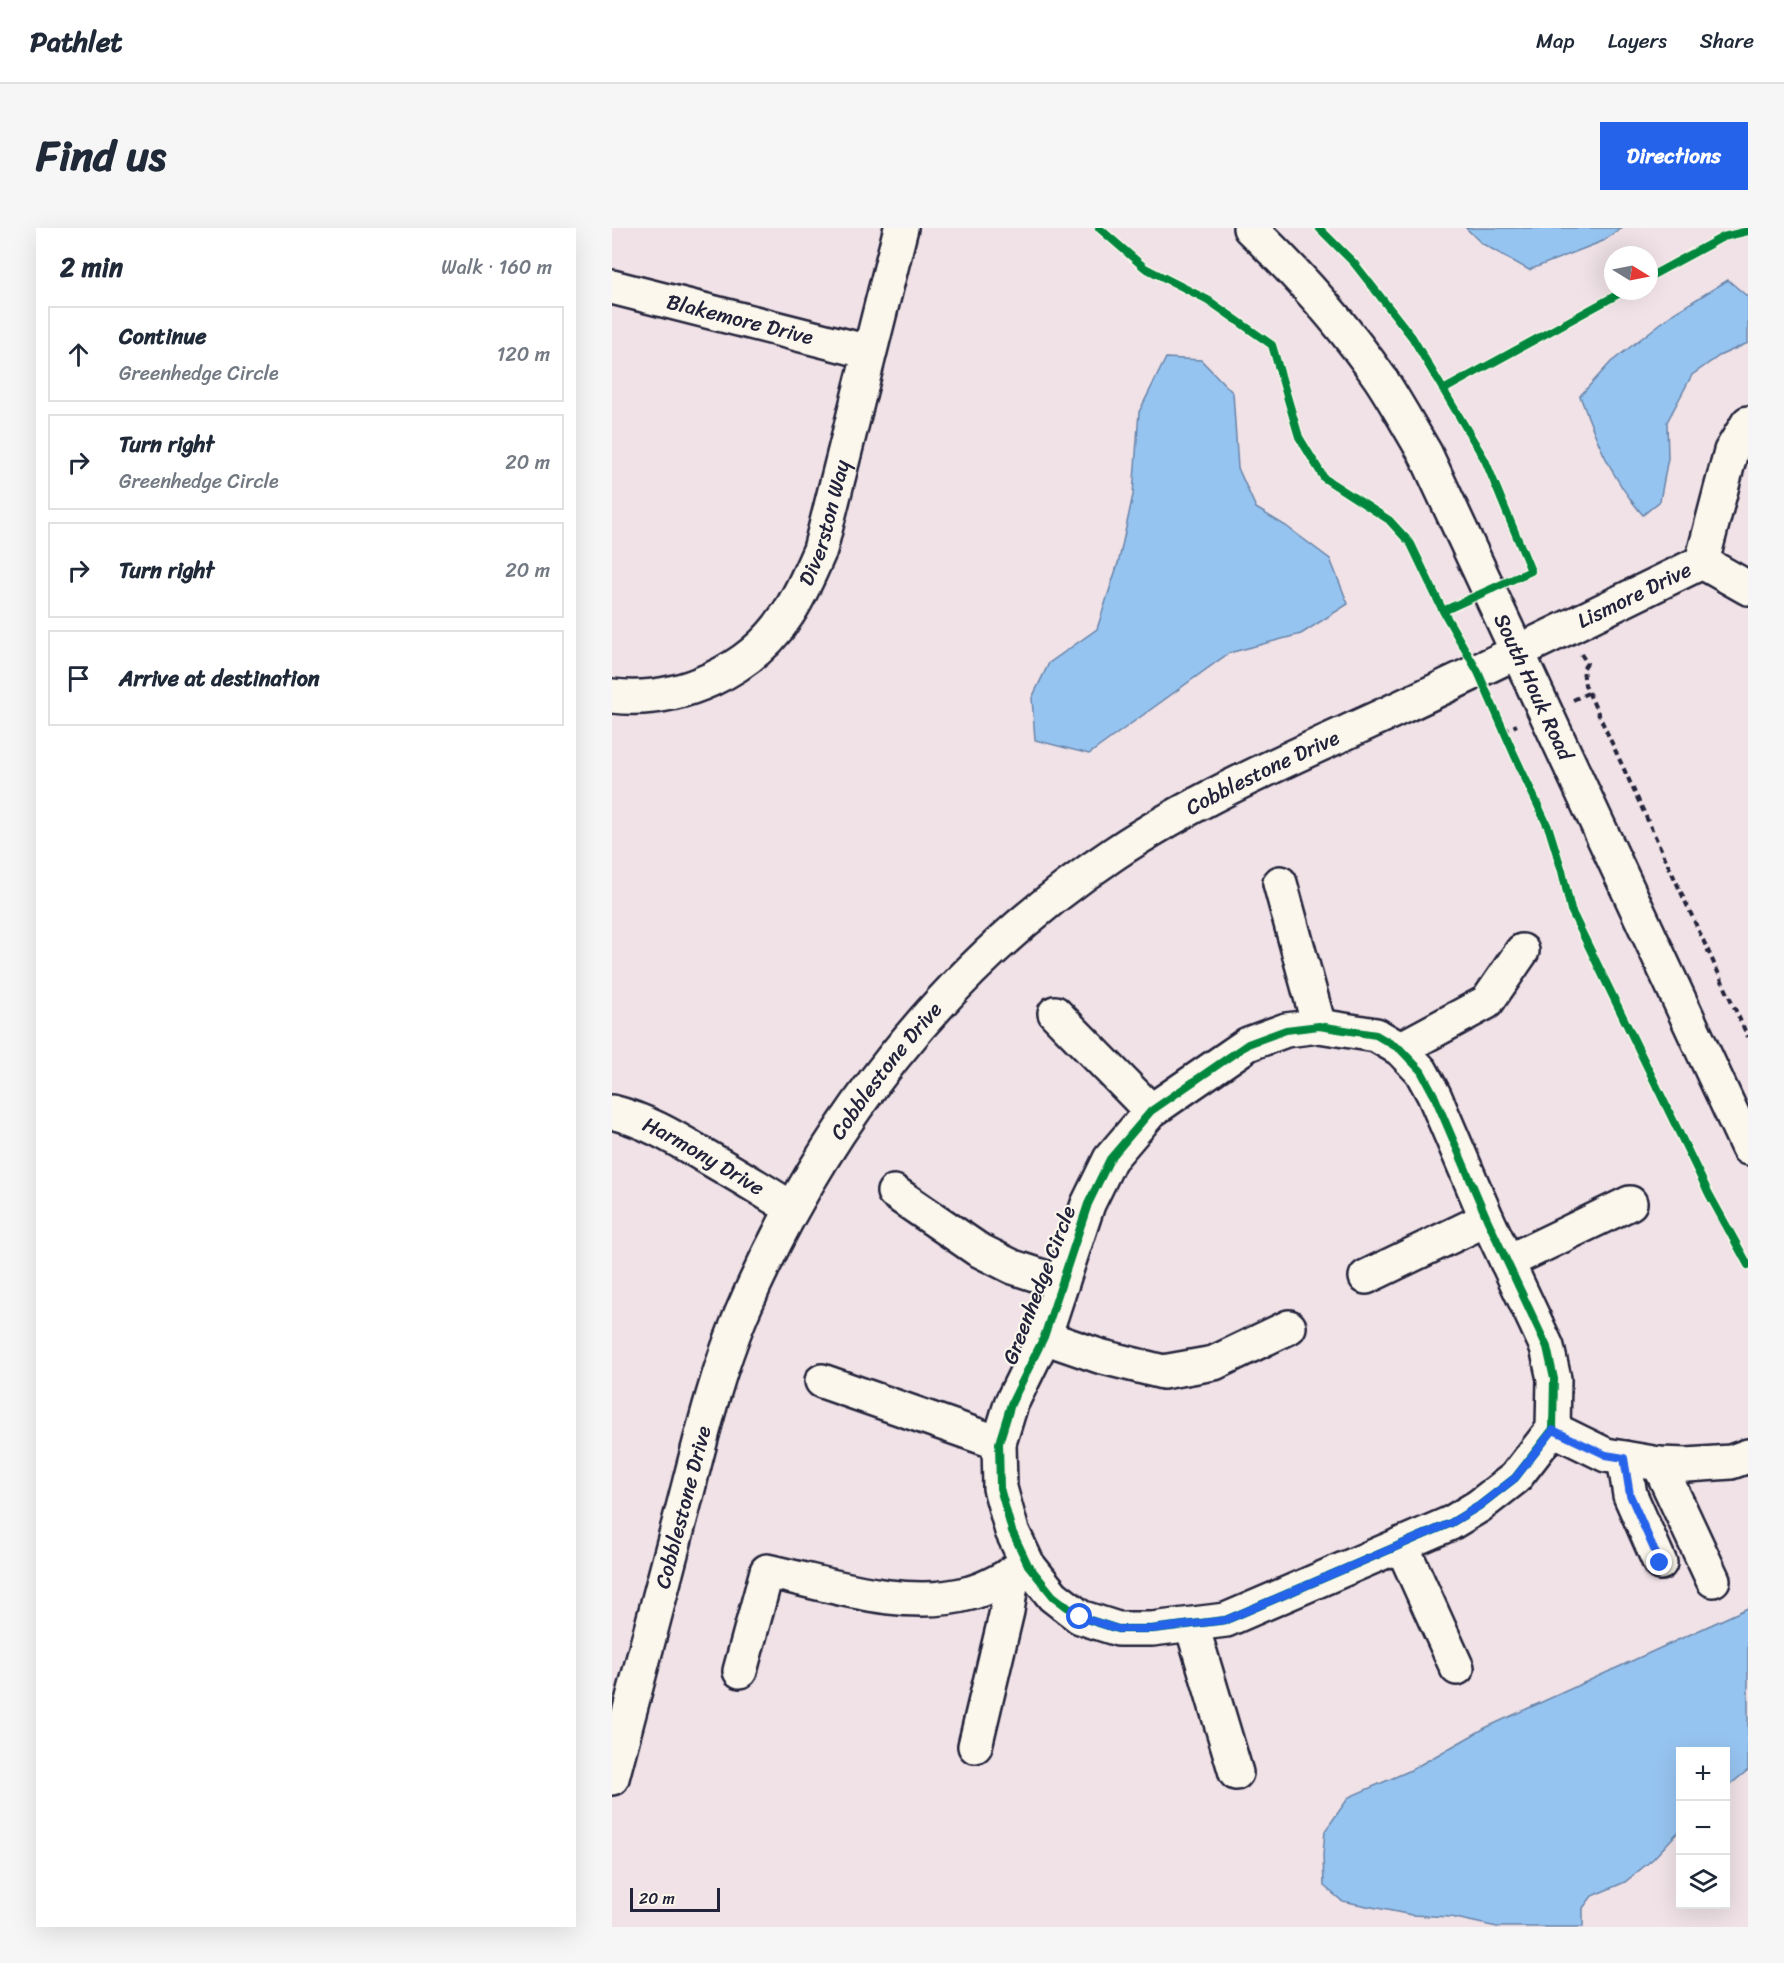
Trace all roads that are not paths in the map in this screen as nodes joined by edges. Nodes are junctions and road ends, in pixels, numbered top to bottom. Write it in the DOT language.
graph roads {
  1 [pos="901,228"];
  2 [pos="1250,228"];
  3 [pos="612,287"];
  4 [pos="869,352"];
  5 [pos="1748,423"];
  6 [pos="1702,562"];
  7 [pos="1748,588"];
  8 [pos="1518,653"];
  9 [pos="612,696"];
  10 [pos="1280,883"];
  11 [pos="1522,951"];
  12 [pos="1055,1013"];
  13 [pos="1319,1026"];
  14 [pos="1400,1049"];
  15 [pos="1151,1111"];
  16 [pos="612,1112"];
  17 [pos="1748,1148"];
  18 [pos="894,1192"];
  19 [pos="1630,1203"];
  20 [pos="791,1208"];
  21 [pos="1487,1219"];
  22 [pos="1508,1262"];
  23 [pos="1366,1277"];
  24 [pos="1062,1283"];
  25 [pos="1289,1328"];
  26 [pos="1044,1337"];
  27 [pos="822,1381"];
  28 [pos="1553,1430"];
  29 [pos="999,1443"];
  30 [pos="1748,1456"];
  31 [pos="1624,1458"];
  32 [pos="1659,1464"];
  33 [pos="1401,1544"];
  34 [pos="1660,1563"];
  35 [pos="1020,1568"];
  36 [pos="1713,1580"];
  37 [pos="1192,1626"];
  38 [pos="1457,1668"];
  39 [pos="740,1671"];
  40 [pos="975,1746"];
  41 [pos="1236,1773"];
  42 [pos="612,1778"];
  1 -- 4 [label="street, Diverston Way"];
  2 -- 8 [label="street, South Houk Road"];
  3 -- 4 [label="street, Blakemore Drive"];
  4 -- 9 [label="street, Diverston Way"];
  5 -- 6 [label="street"];
  6 -- 7 [label="street, Lismore Drive"];
  6 -- 8 [label="street, Lismore Drive"];
  8 -- 17 [label="street, South Houk Road"];
  8 -- 20 [label="street, Cobblestone Drive"];
  10 -- 13 [label="street"];
  11 -- 14 [label="street"];
  12 -- 15 [label="street"];
  13 -- 14 [label="street, Greenhedge Circle"];
  13 -- 15 [label="street, Greenhedge Circle"];
  14 -- 21 [label="street, Greenhedge Circle"];
  15 -- 24 [label="street, Greenhedge Circle"];
  16 -- 20 [label="street, Harmony Drive"];
  18 -- 24 [label="street"];
  19 -- 22 [label="street"];
  20 -- 42 [label="street, Cobblestone Drive"];
  21 -- 22 [label="street, Greenhedge Circle"];
  21 -- 23 [label="street"];
  22 -- 28 [label="street, Greenhedge Circle"];
  24 -- 26 [label="street, Greenhedge Circle"];
  25 -- 26 [label="street"];
  26 -- 29 [label="street, Greenhedge Circle"];
  27 -- 29 [label="street"];
  28 -- 31 [label="street"];
  28 -- 33 [label="street, Greenhedge Circle"];
  29 -- 35 [label="street, Greenhedge Circle"];
  30 -- 32 [label="street"];
  31 -- 32 [label="street"];
  31 -- 34 [label="street"];
  32 -- 36 [label="street"];
  33 -- 37 [label="street, Greenhedge Circle"];
  33 -- 38 [label="street"];
  35 -- 37 [label="street, Greenhedge Circle"];
  35 -- 39 [label="street"];
  35 -- 40 [label="street"];
  37 -- 41 [label="street"];
}
